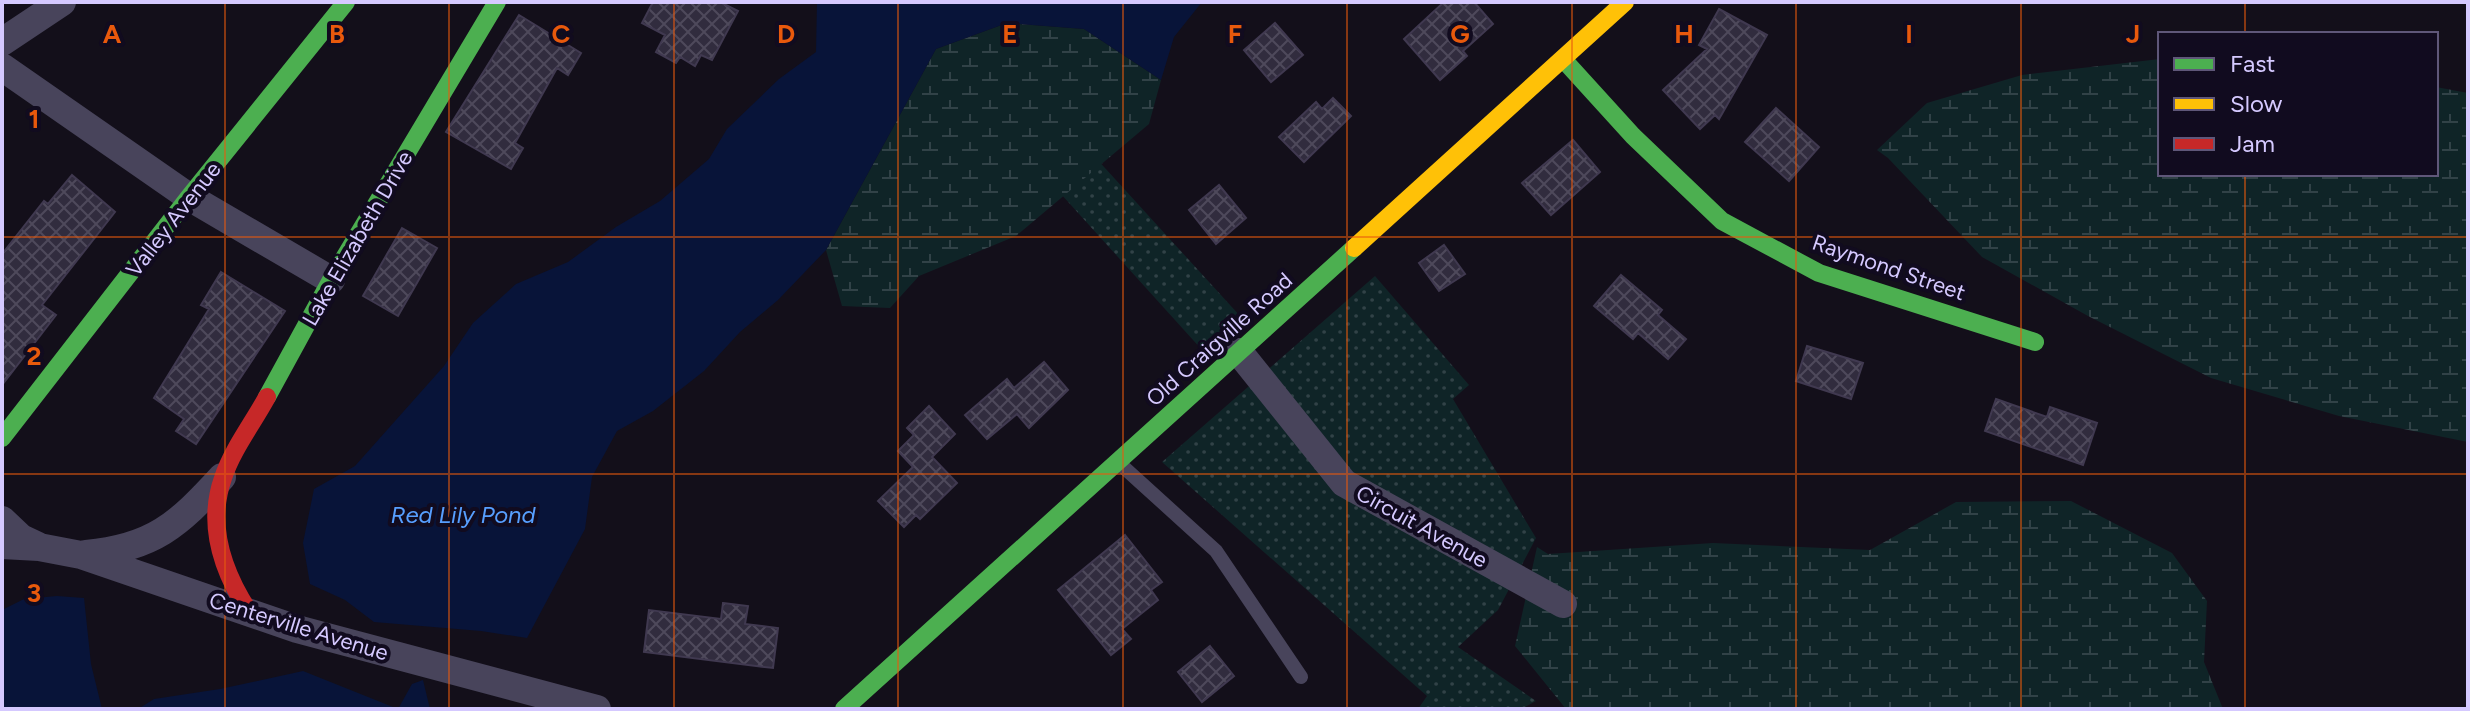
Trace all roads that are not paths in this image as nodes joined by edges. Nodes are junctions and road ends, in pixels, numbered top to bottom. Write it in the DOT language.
graph roads {
  1 [pos="62,2"];
  2 [pos="346,2"];
  3 [pos="497,2"];
  4 [pos="1625,2"];
  5 [pos="2,42"];
  6 [pos="1563,59"];
  7 [pos="2,67"];
  8 [pos="189,197"];
  9 [pos="331,280"];
  10 [pos="2035,342"];
  11 [pos="1239,352"];
  12 [pos="2,438"];
  13 [pos="1119,463"];
  14 [pos="223,477"];
  15 [pos="2,520"];
  16 [pos="2,545"];
  17 [pos="39,547"];
  18 [pos="81,555"];
  19 [pos="1563,604"];
  20 [pos="249,612"];
  21 [pos="1301,677"];
  22 [pos="597,709"];
  23 [pos="844,709"];
  1 -- 5 [label="street"];
  2 -- 8 [label="street, Valley Avenue"];
  3 -- 9 [label="street, Lake Elizabeth Drive"];
  4 -- 6 [label="street, Old Craigville Road"];
  6 -- 10 [label="street, Raymond Street"];
  6 -- 11 [label="street, Old Craigville Road"];
  7 -- 8 [label="street"];
  8 -- 9 [label="street"];
  8 -- 12 [label="street, Valley Avenue"];
  9 -- 14 [label="street, Lake Elizabeth Drive"];
  11 -- 13 [label="street, Old Craigville Road"];
  11 -- 19 [label="street, Circuit Avenue"];
  13 -- 21 [label="lane"];
  13 -- 23 [label="street, Old Craigville Road"];
  14 -- 18 [label="street, Lake Elizabeth Drive"];
  14 -- 20 [label="street, Lake Elizabeth Drive"];
  15 -- 17 [label="street"];
  16 -- 17 [label="street, Centerville Avenue"];
  17 -- 18 [label="street, Centerville Avenue"];
  18 -- 20 [label="street, Centerville Avenue"];
  20 -- 22 [label="street, Centerville Avenue"];
}
